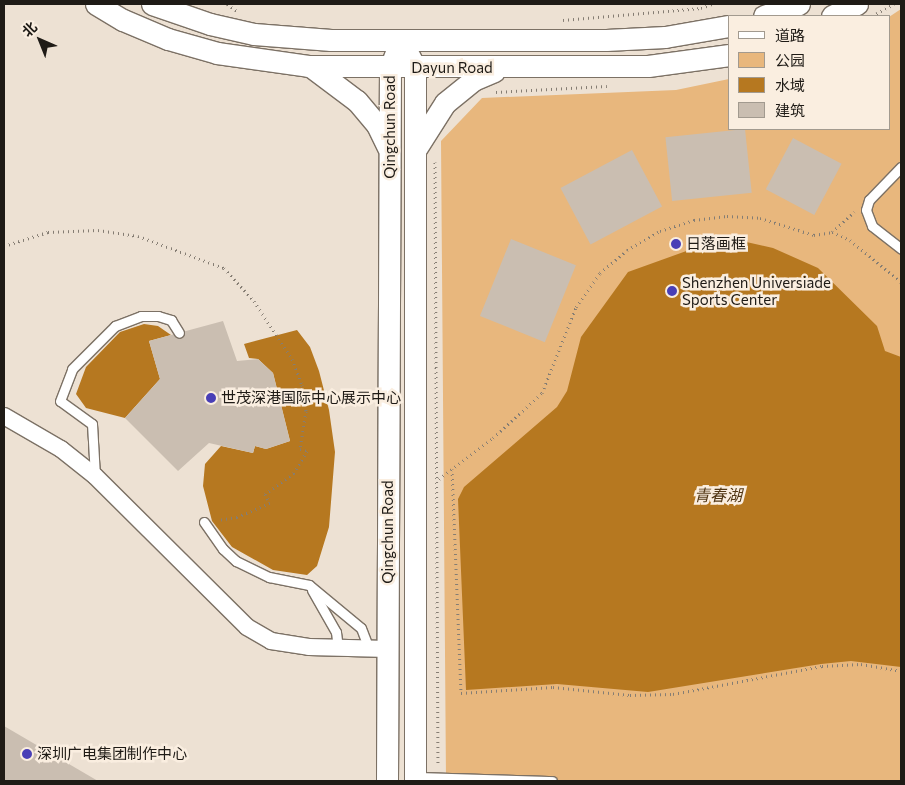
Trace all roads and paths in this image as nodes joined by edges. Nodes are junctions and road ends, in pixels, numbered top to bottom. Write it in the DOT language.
graph roads {
  1 [pos="96,4"];
  2 [pos="152,4"];
  3 [pos="228,4"];
  4 [pos="712,4"];
  5 [pos="799,4"];
  6 [pos="857,4"];
  7 [pos="894,4"];
  8 [pos="767,15"];
  9 [pos="834,15"];
  10 [pos="874,15"];
  11 [pos="245,17"];
  12 [pos="553,21"];
  13 [pos="728,26"];
  14 [pos="401,40"];
  15 [pos="728,54"];
  16 [pos="308,66"];
  17 [pos="390,68"];
  18 [pos="415,68"];
  19 [pos="507,68"];
  20 [pos="616,86"];
  21 [pos="489,92"];
  22 [pos="415,150"];
  23 [pos="390,152"];
  24 [pos="435,157"];
  25 [pos="901,167"];
  26 [pos="869,200"];
  27 [pos="832,232"];
  28 [pos="4,246"];
  29 [pos="901,249"];
  30 [pos="901,282"];
  31 [pos="179,333"];
  32 [pos="4,416"];
  33 [pos="452,469"];
  34 [pos="95,476"];
  35 [pos="438,479"];
  36 [pos="208,521"];
  37 [pos="309,585"];
  38 [pos="338,648"];
  39 [pos="379,649"];
  40 [pos="901,671"];
  41 [pos="438,776"];
  42 [pos="415,779"];
  43 [pos="387,781"];
  44 [pos="552,781"];
  1 -- 16 [label="street, Dayun Road"];
  2 -- 14 [label="street, Dayun Road"];
  3 -- 11 [label="path"];
  4 -- 12 [label="path"];
  5 -- 8 [label="street"];
  6 -- 9 [label="street"];
  7 -- 10 [label="path"];
  13 -- 14 [label="street, Dayun Road"];
  14 -- 17 [label="street, Qingchun Road"];
  14 -- 18 [label="street, Qingchun Road"];
  15 -- 19 [label="street, Dayun Road"];
  16 -- 17 [label="street, Dayun Road"];
  16 -- 23 [label="street"];
  17 -- 18 [label="street, Dayun Road"];
  17 -- 23 [label="street, Qingchun Road"];
  18 -- 19 [label="street, Dayun Road"];
  18 -- 22 [label="street, Qingchun Road"];
  19 -- 22 [label="street"];
  20 -- 21 [label="path"];
  22 -- 42 [label="street, Qingchun Road"];
  23 -- 39 [label="street, Qingchun Road"];
  24 -- 35 [label="path"];
  25 -- 26 [label="lane"];
  26 -- 27 [label="path"];
  26 -- 29 [label="lane"];
  27 -- 30 [label="path"];
  27 -- 33 [label="path"];
  28 -- 36 [label="path"];
  31 -- 34 [label="lane"];
  32 -- 34 [label="street"];
  33 -- 35 [label="path"];
  33 -- 40 [label="path"];
  34 -- 38 [label="street"];
  35 -- 41 [label="path"];
  36 -- 37 [label="lane"];
  37 -- 38 [label="lane"];
  37 -- 39 [label="lane"];
  38 -- 39 [label="street"];
  39 -- 43 [label="street, Qingchun Road"];
  41 -- 42 [label="lane"];
  41 -- 44 [label="lane"];
}
